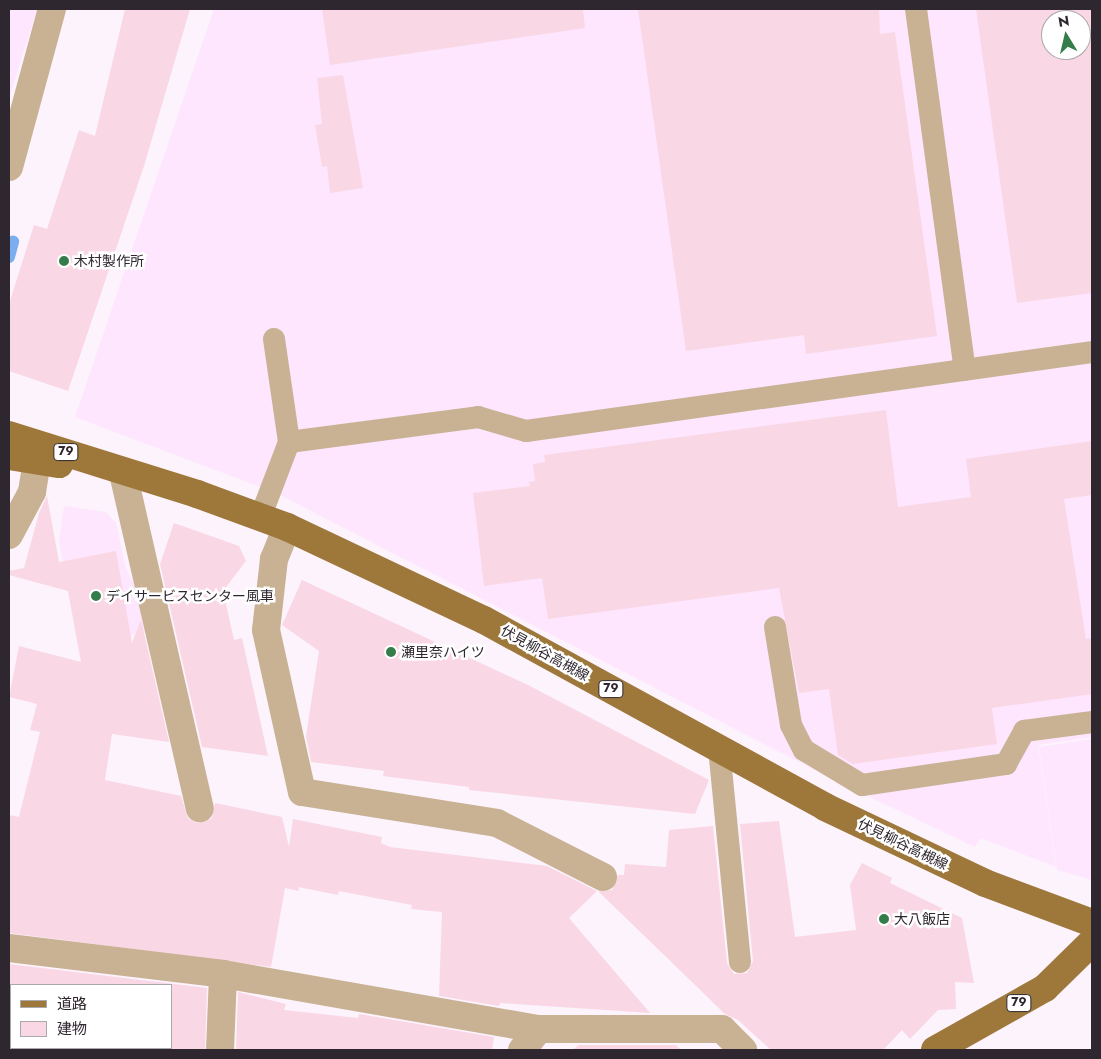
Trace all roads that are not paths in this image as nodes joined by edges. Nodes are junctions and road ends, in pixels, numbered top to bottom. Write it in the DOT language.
graph roads {
  1 [pos="52,9"];
  2 [pos="916,9"];
  3 [pos="9,167"];
  4 [pos="274,339"];
  5 [pos="1092,352"];
  6 [pos="966,370"];
  7 [pos="9,435"];
  8 [pos="289,442"];
  9 [pos="9,456"];
  10 [pos="37,461"];
  11 [pos="123,473"];
  12 [pos="260,518"];
  13 [pos="287,527"];
  14 [pos="9,535"];
  15 [pos="775,627"];
  16 [pos="1092,722"];
  17 [pos="719,748"];
  18 [pos="200,808"];
  19 [pos="603,877"];
  20 [pos="1092,922"];
  21 [pos="1092,942"];
  22 [pos="9,948"];
  23 [pos="740,962"];
  24 [pos="223,974"];
  25 [pos="540,1029"];
  26 [pos="220,1050"];
  27 [pos="522,1050"];
  28 [pos="743,1050"];
  29 [pos="935,1050"];
  1 -- 3 [label="street"];
  2 -- 6 [label="lane"];
  4 -- 8 [label="lane"];
  5 -- 6 [label="lane"];
  6 -- 8 [label="lane"];
  7 -- 11 [label="main road, 伏見柳谷高槻線 / 79"];
  8 -- 12 [label="lane"];
  9 -- 10 [label="main road, 伏見柳谷高槻線 / 79"];
  10 -- 11 [label="main road, 伏見柳谷高槻線 / 79"];
  10 -- 14 [label="street"];
  11 -- 12 [label="main road, 伏見柳谷高槻線 / 79"];
  11 -- 18 [label="street"];
  12 -- 13 [label="main road, 伏見柳谷高槻線 / 79"];
  13 -- 17 [label="main road, 伏見柳谷高槻線 / 79"];
  13 -- 19 [label="street"];
  15 -- 16 [label="lane"];
  17 -- 20 [label="main road, 伏見柳谷高槻線 / 79"];
  17 -- 23 [label="lane"];
  21 -- 29 [label="main road, 79"];
  22 -- 24 [label="street"];
  24 -- 25 [label="street"];
  24 -- 26 [label="street"];
  25 -- 27 [label="street"];
  25 -- 28 [label="street"];
}
